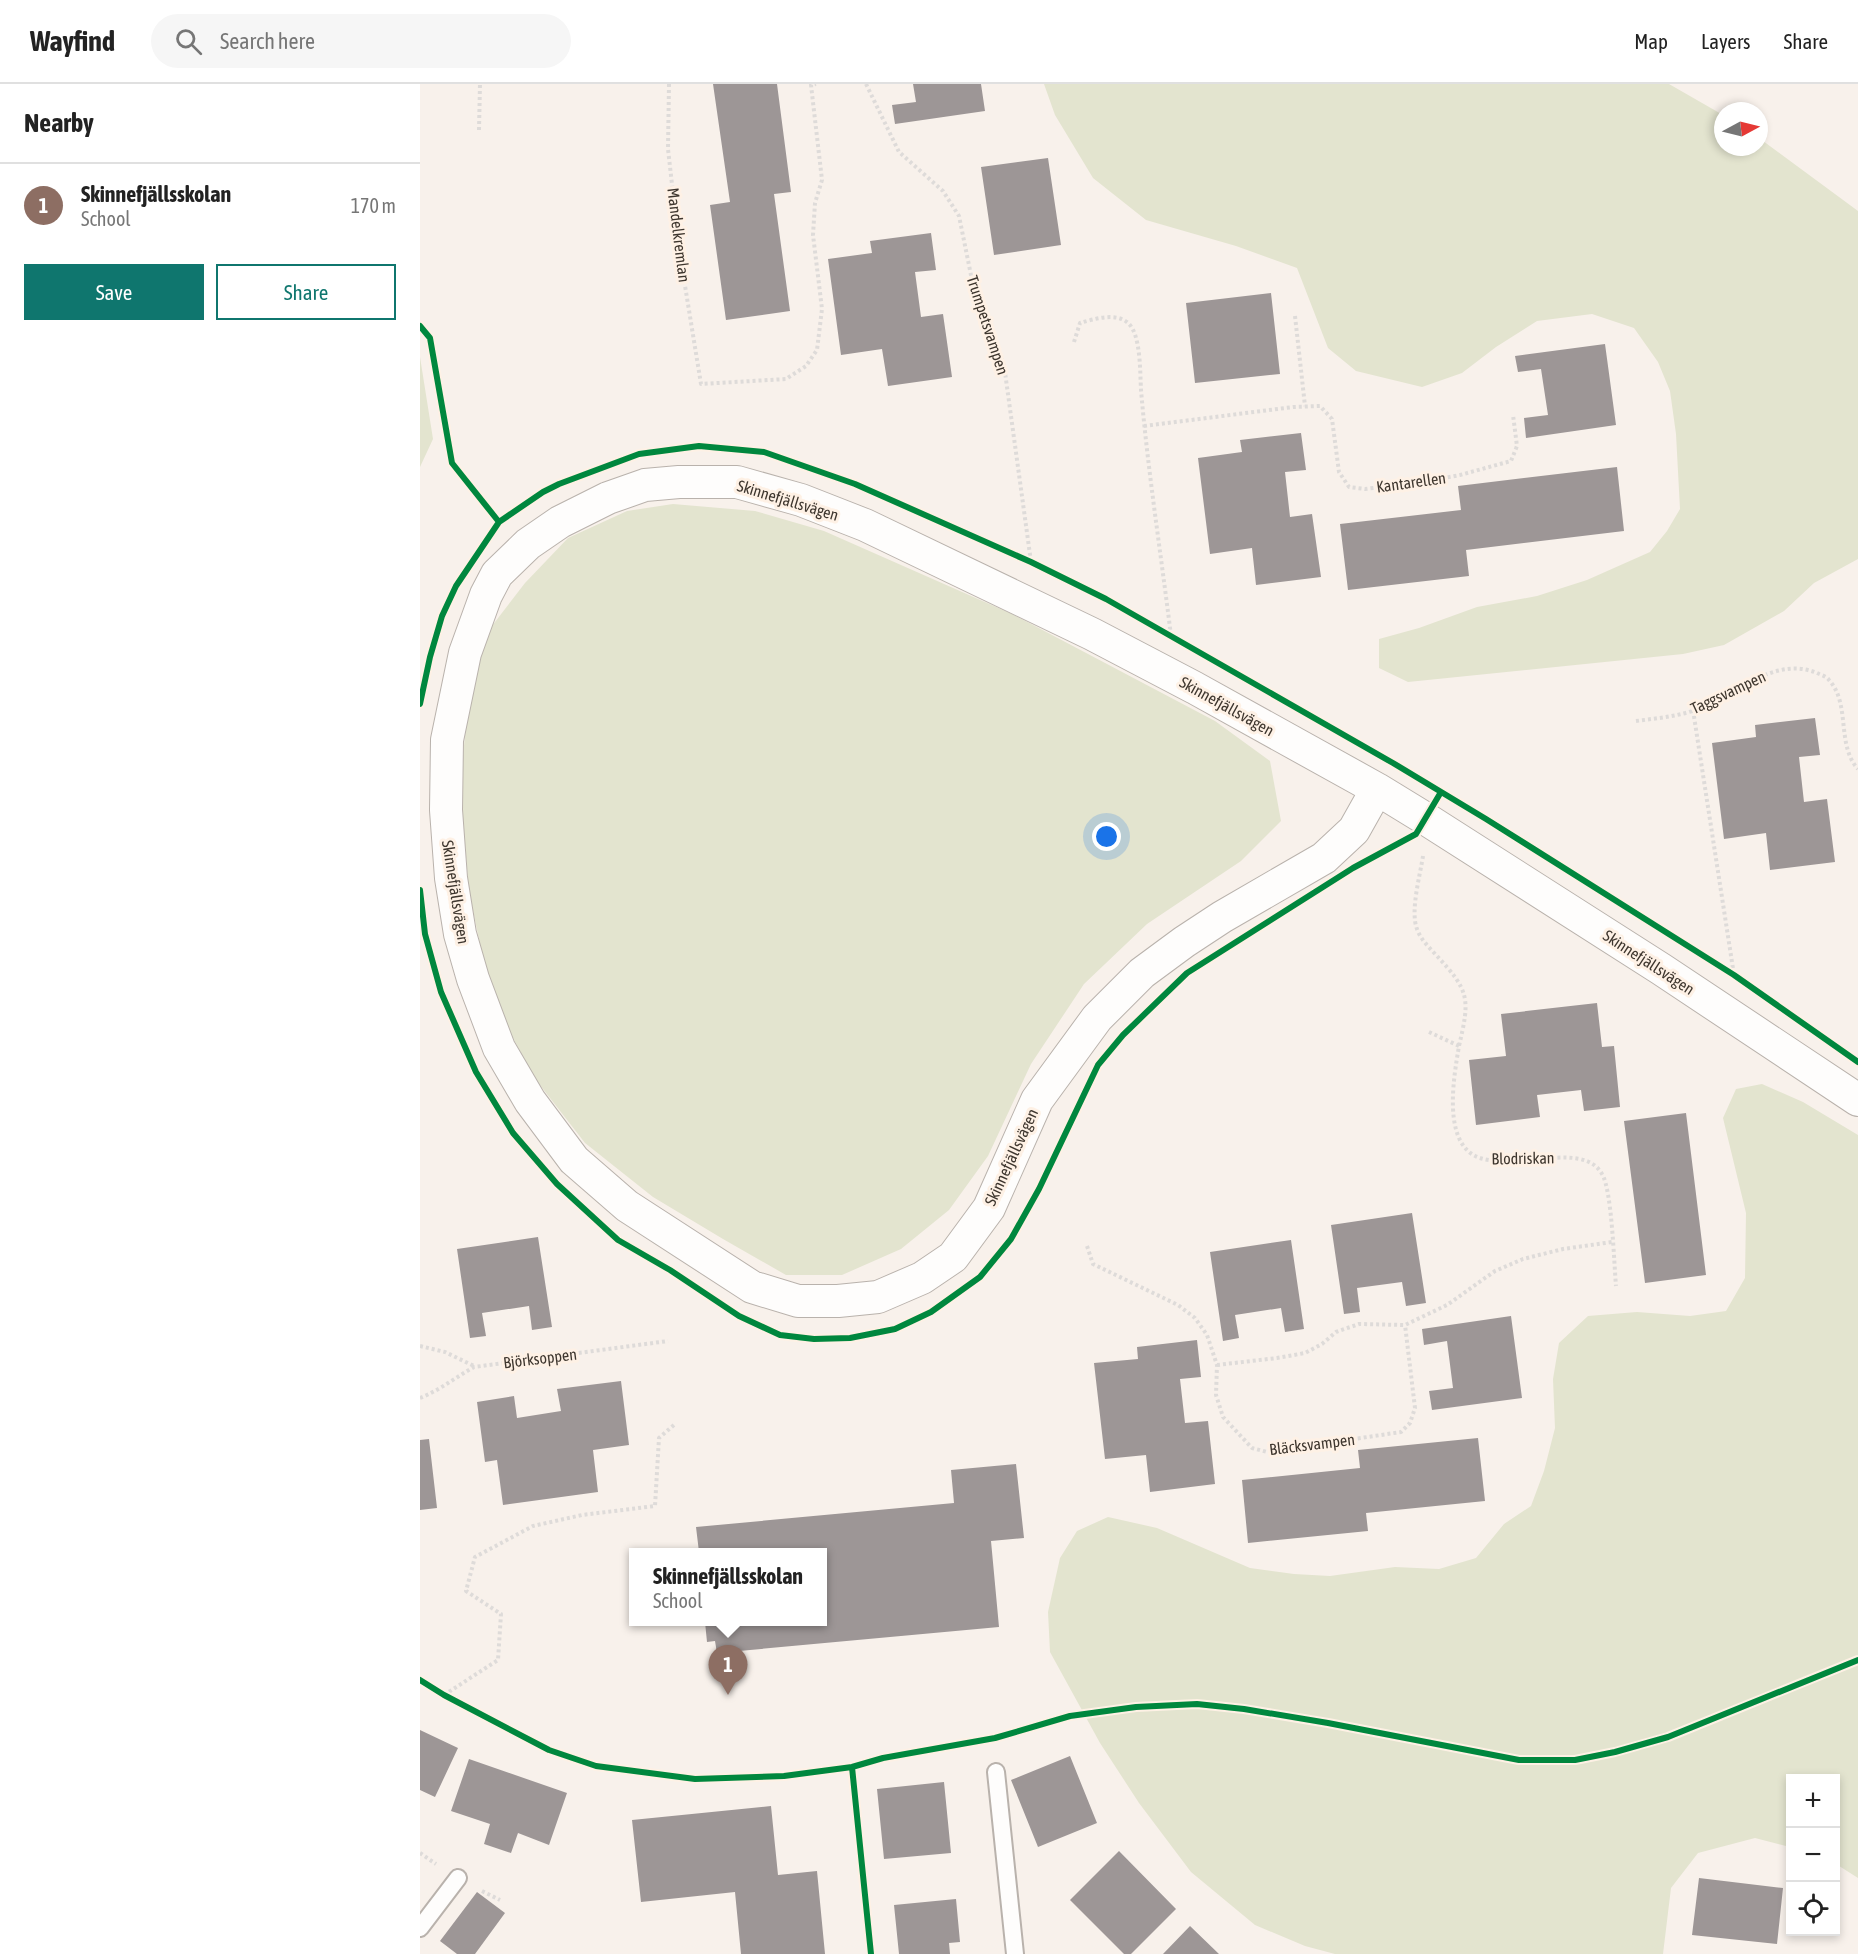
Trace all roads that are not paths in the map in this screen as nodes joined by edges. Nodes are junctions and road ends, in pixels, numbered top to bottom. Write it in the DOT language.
graph roads {
  1 [pos="1377,789"];
  2 [pos="1858,1100"];
  3 [pos="996,1773"];
  4 [pos="458,1878"];
  5 [pos="420,1928"];
  6 [pos="1015,1954"];
  1 -- 1 [label="street, Skinnefjällsvägen"];
  1 -- 2 [label="street, Skinnefjällsvägen"];
  3 -- 6 [label="lane"];
  4 -- 5 [label="lane"];
}
